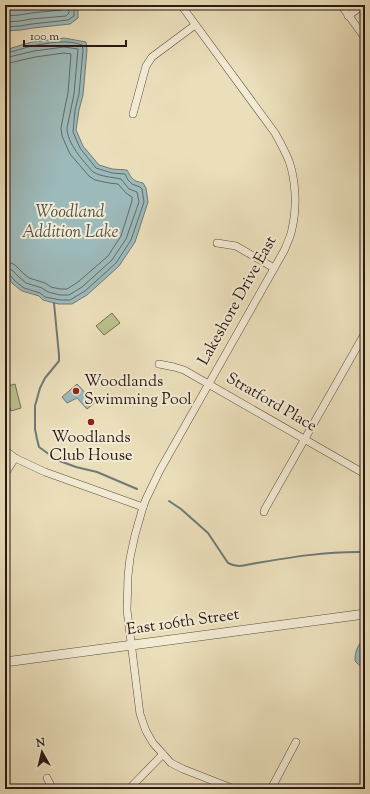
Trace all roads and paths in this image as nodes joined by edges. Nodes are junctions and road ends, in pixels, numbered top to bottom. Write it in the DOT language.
graph roads {
  1 [pos="181,5"];
  2 [pos="341,5"];
  3 [pos="363,5"];
  4 [pos="348,16"];
  5 [pos="195,25"];
  6 [pos="365,38"];
  7 [pos="133,114"];
  8 [pos="217,243"];
  9 [pos="274,268"];
  10 [pos="365,333"];
  11 [pos="159,364"];
  12 [pos="208,384"];
  13 [pos="305,439"];
  14 [pos="5,450"];
  15 [pos="15,458"];
  16 [pos="5,474"];
  17 [pos="365,474"];
  18 [pos="143,507"];
  19 [pos="264,512"];
  20 [pos="365,614"];
  21 [pos="131,645"];
  22 [pos="5,662"];
  23 [pos="296,742"];
  24 [pos="163,754"];
  25 [pos="47,778"];
  26 [pos="54,789"];
  27 [pos="129,789"];
  28 [pos="234,789"];
  29 [pos="271,789"];
  1 -- 5 [label="street, Lakeshore Drive East"];
  2 -- 4 [label="street"];
  3 -- 4 [label="street"];
  4 -- 6 [label="street"];
  5 -- 7 [label="street"];
  5 -- 9 [label="street, Lakeshore Drive East"];
  8 -- 9 [label="street"];
  9 -- 12 [label="street, Lakeshore Drive East"];
  10 -- 13 [label="street"];
  11 -- 12 [label="street, Stratford Place"];
  12 -- 13 [label="street, Stratford Place"];
  12 -- 18 [label="street, Lakeshore Drive East"];
  13 -- 17 [label="street, Stratford Place"];
  13 -- 19 [label="street"];
  14 -- 15 [label="street"];
  15 -- 16 [label="street"];
  15 -- 18 [label="street"];
  18 -- 21 [label="street, Lakeshore Drive East"];
  20 -- 21 [label="street, East 106th Street"];
  21 -- 22 [label="street, East 106th Street"];
  21 -- 24 [label="street, Lakeshore Drive East"];
  23 -- 29 [label="street"];
  24 -- 27 [label="street"];
  24 -- 28 [label="street, Lakeshore Drive East"];
  25 -- 26 [label="street"];
}
